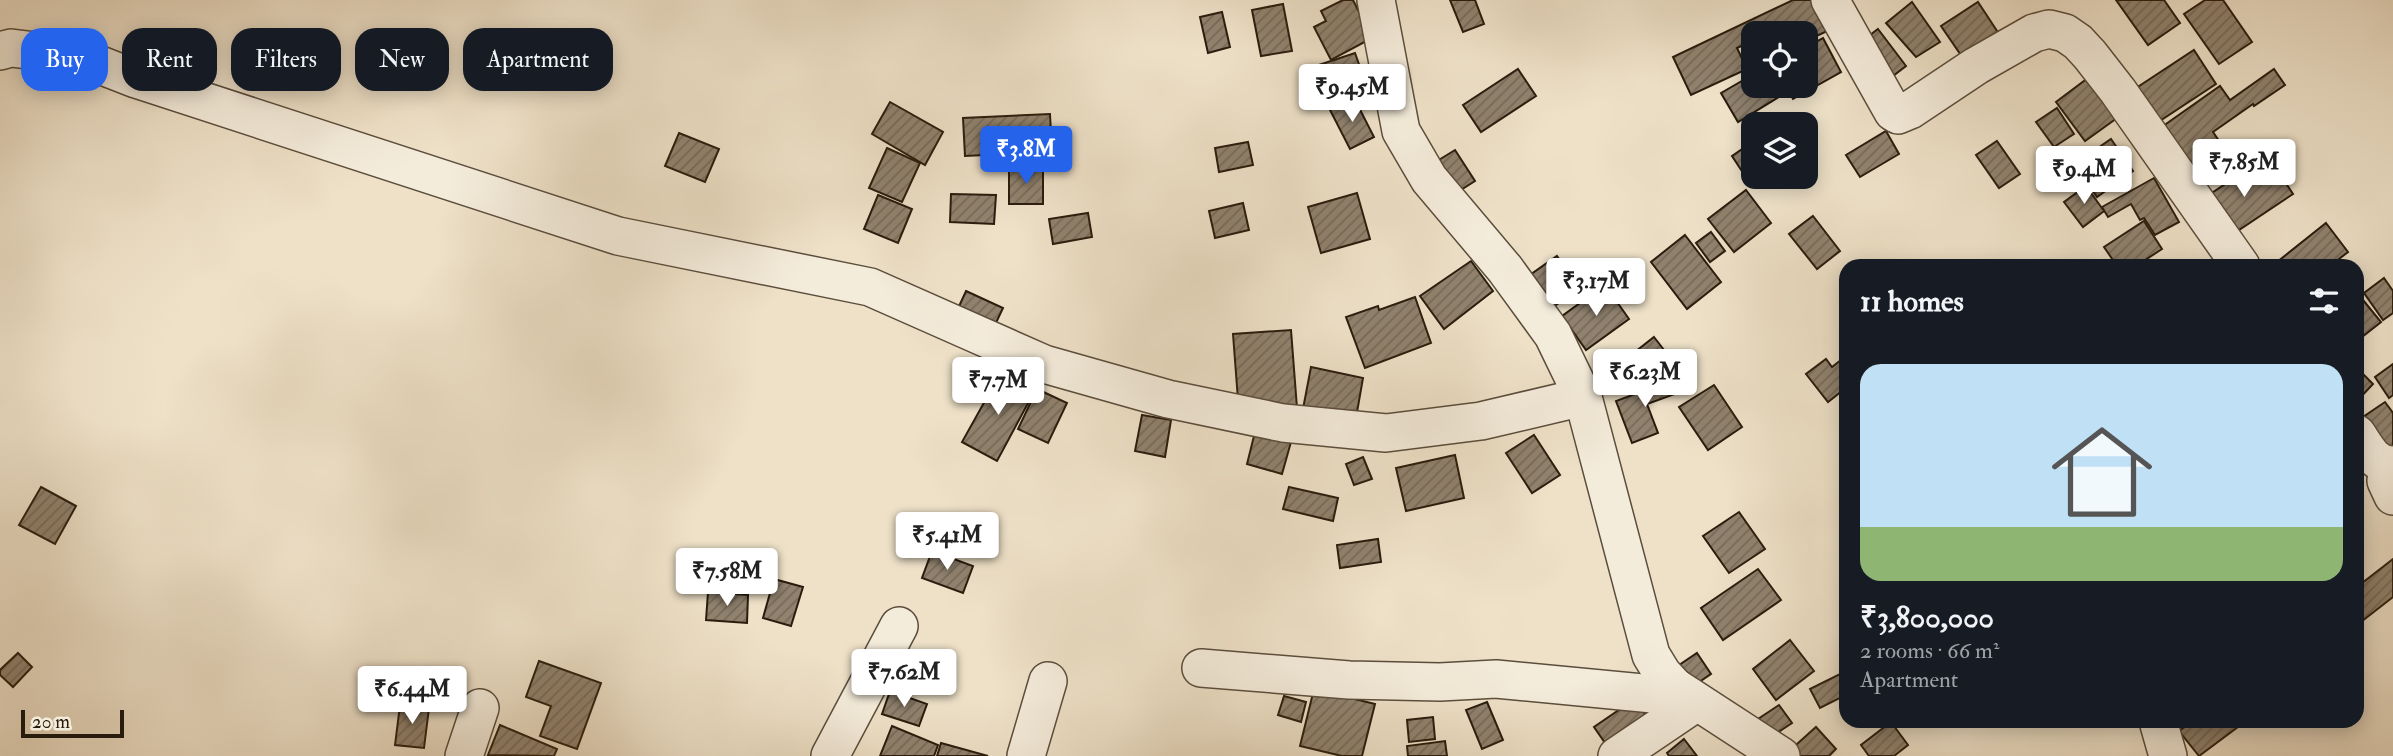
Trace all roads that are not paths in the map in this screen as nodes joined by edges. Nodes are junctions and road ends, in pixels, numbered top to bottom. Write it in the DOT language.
graph roads {
  1 [pos="1376,0"];
  2 [pos="1830,0"];
  3 [pos="0,51"];
  4 [pos="2236,259"];
  5 [pos="1583,397"];
  6 [pos="2364,444"];
  7 [pos="2391,476"];
  8 [pos="898,626"];
  9 [pos="1201,668"];
  10 [pos="1048,681"];
  11 [pos="1686,694"];
  12 [pos="480,708"];
  13 [pos="2160,728"];
  14 [pos="464,756"];
  15 [pos="831,756"];
  16 [pos="1026,756"];
  17 [pos="1617,756"];
  18 [pos="1781,756"];
  19 [pos="2168,756"];
  1 -- 5 [label="street"];
  2 -- 4 [label="street"];
  3 -- 5 [label="street"];
  5 -- 11 [label="street"];
  6 -- 7 [label="street"];
  8 -- 15 [label="street"];
  9 -- 11 [label="street"];
  10 -- 16 [label="street"];
  11 -- 17 [label="street"];
  11 -- 18 [label="street"];
  12 -- 14 [label="street"];
  13 -- 19 [label="street"];
}
